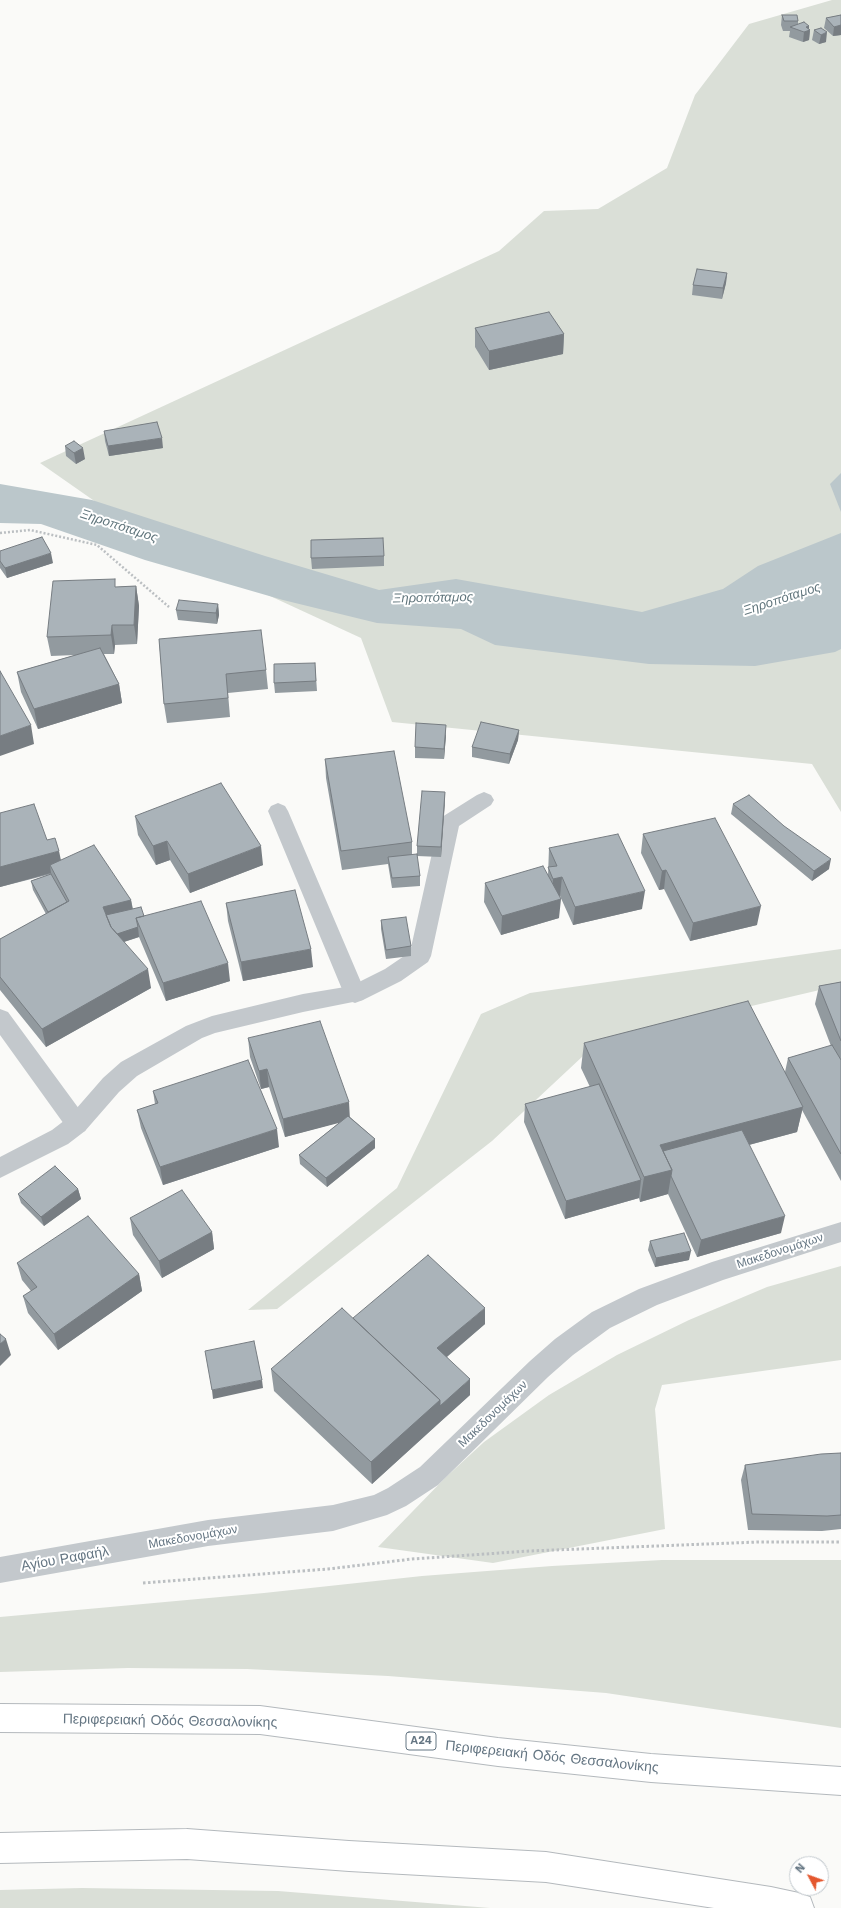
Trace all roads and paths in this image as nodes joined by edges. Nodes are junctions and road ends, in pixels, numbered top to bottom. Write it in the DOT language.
graph roads {
  1 [pos="0,533"];
  2 [pos="169,607"];
  3 [pos="484,800"];
  4 [pos="278,811"];
  5 [pos="355,994"];
  6 [pos="0,1018"];
  7 [pos="77,1124"];
  8 [pos="0,1168"];
  9 [pos="841,1232"];
  10 [pos="841,1542"];
  11 [pos="131,1548"];
  12 [pos="0,1570"];
  13 [pos="137,1583"];
  14 [pos="0,1718"];
  15 [pos="841,1782"];
  16 [pos="0,1848"];
  17 [pos="799,1908"];
  1 -- 2 [label="path"];
  3 -- 5 [label="street"];
  4 -- 5 [label="street"];
  5 -- 7 [label="street"];
  6 -- 7 [label="street"];
  7 -- 8 [label="street"];
  9 -- 11 [label="street, Μακεδονομάχων"];
  10 -- 13 [label="path"];
  11 -- 12 [label="street, Αγίου Ραφαήλ"];
  14 -- 15 [label="highway, Περιφερειακή Οδός Θεσσαλονίκης / Α24"];
  16 -- 17 [label="highway"];
}
